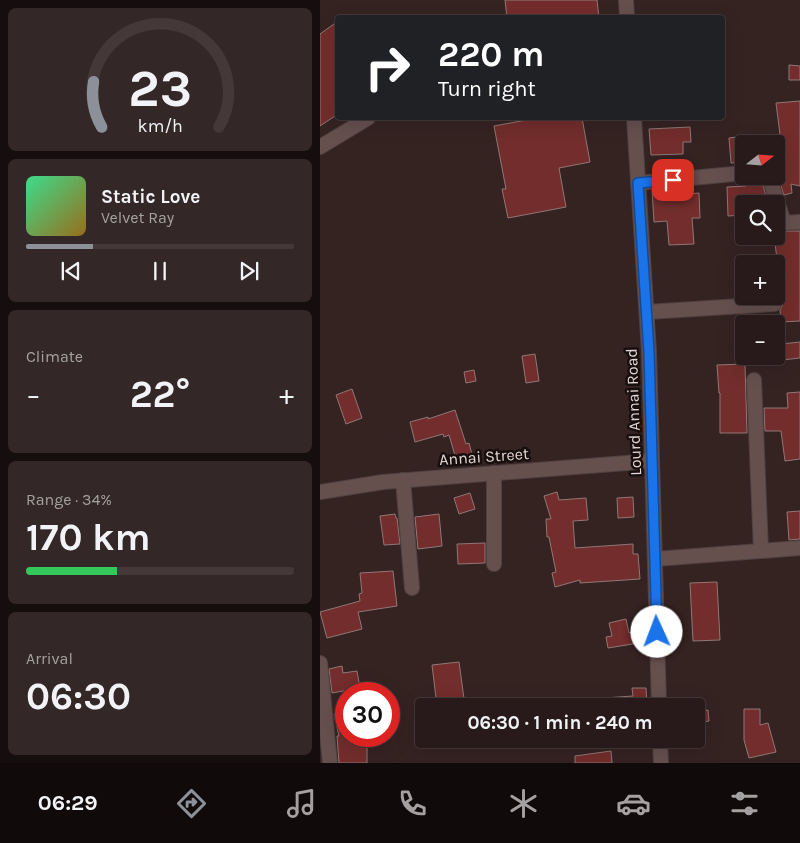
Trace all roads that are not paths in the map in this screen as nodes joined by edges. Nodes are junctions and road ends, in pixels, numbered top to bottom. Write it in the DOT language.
graph roads {
  1 [pos="626,0"];
  2 [pos="627,15"];
  3 [pos="365,120"];
  4 [pos="634,120"];
  5 [pos="320,147"];
  6 [pos="735,174"];
  7 [pos="638,183"];
  8 [pos="772,185"];
  9 [pos="800,222"];
  10 [pos="758,305"];
  11 [pos="646,312"];
  12 [pos="754,380"];
  13 [pos="652,461"];
  14 [pos="494,473"];
  15 [pos="403,480"];
  16 [pos="320,492"];
  17 [pos="800,548"];
  18 [pos="761,551"];
  19 [pos="655,559"];
  20 [pos="494,564"];
  21 [pos="412,588"];
  22 [pos="320,663"];
  23 [pos="659,698"];
  24 [pos="660,748"];
  25 [pos="330,763"];
  26 [pos="661,763"];
  1 -- 2 [label="street"];
  3 -- 5 [label="street"];
  4 -- 7 [label="street, Lourd Annai Road"];
  6 -- 7 [label="street"];
  7 -- 11 [label="street, Lourd Annai Road"];
  8 -- 9 [label="street"];
  10 -- 11 [label="street"];
  11 -- 13 [label="street, Lourd Annai Road"];
  12 -- 18 [label="street"];
  13 -- 14 [label="street, Annai Street"];
  13 -- 19 [label="street, Lourd Annai Road"];
  14 -- 15 [label="street, Annai Street"];
  14 -- 20 [label="street"];
  15 -- 16 [label="street, Annai Street"];
  15 -- 21 [label="street"];
  17 -- 18 [label="street"];
  18 -- 19 [label="street"];
  19 -- 23 [label="street, Lourd Annai Road"];
  22 -- 25 [label="street"];
  24 -- 26 [label="street"];
}
